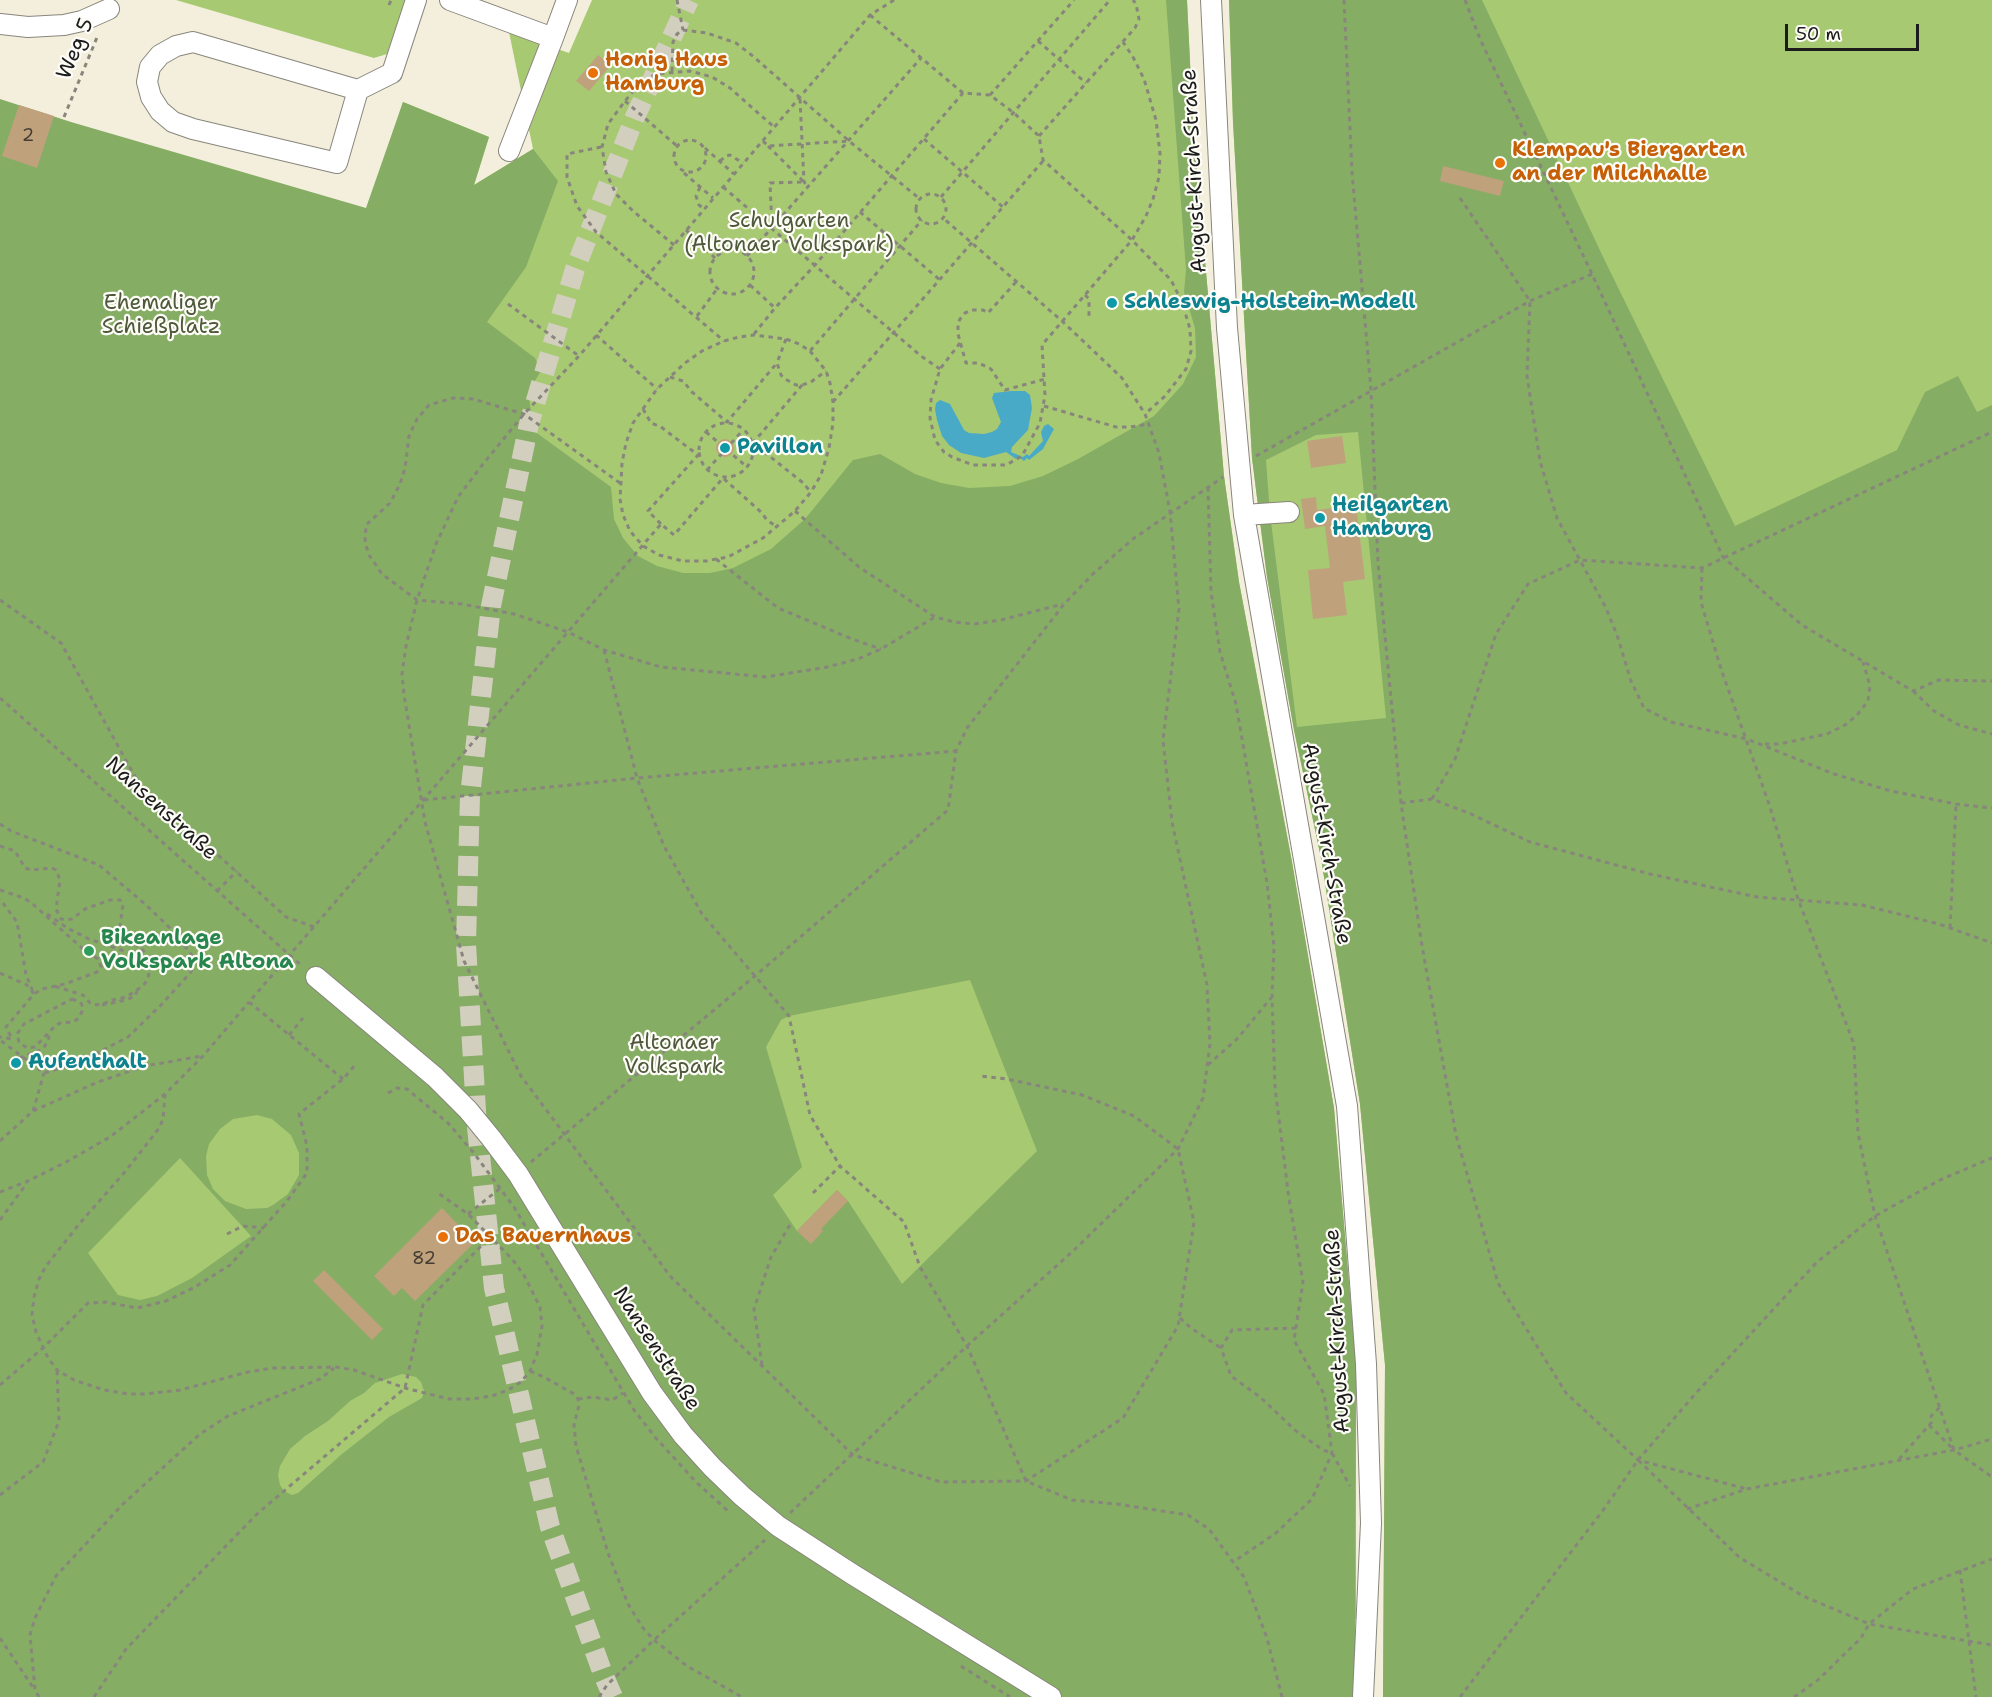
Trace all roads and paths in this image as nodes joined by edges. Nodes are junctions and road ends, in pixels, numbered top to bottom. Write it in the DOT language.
graph roads {
  1 [pos="391,0"];
  2 [pos="416,0"];
  3 [pos="450,0"];
  4 [pos="567,0"];
  5 [pos="677,0"];
  6 [pos="884,0"];
  7 [pos="894,0"];
  8 [pos="1074,0"];
  9 [pos="1110,0"];
  10 [pos="1133,0"];
  11 [pos="1211,0"];
  12 [pos="1344,0"];
  13 [pos="1465,0"];
  14 [pos="888,4"];
  15 [pos="389,5"];
  16 [pos="109,9"];
  17 [pos="870,15"];
  18 [pos="0,24"];
  19 [pos="683,30"];
  20 [pos="553,38"];
  21 [pos="1037,41"];
  22 [pos="1123,42"];
  23 [pos="921,58"];
  24 [pos="1059,60"];
  25 [pos="672,71"];
  26 [pos="1086,83"];
  27 [pos="358,90"];
  28 [pos="963,93"];
  29 [pos="990,95"];
  30 [pos="800,97"];
  31 [pos="625,100"];
  32 [pos="1014,112"];
  33 [pos="64,117"];
  34 [pos="774,127"];
  35 [pos="1040,136"];
  36 [pos="924,139"];
  37 [pos="763,141"];
  38 [pos="849,141"];
  39 [pos="802,144"];
  40 [pos="702,145"];
  41 [pos="677,146"];
  42 [pos="768,146"];
  43 [pos="602,147"];
  44 [pos="509,151"];
  45 [pos="1043,160"];
  46 [pos="720,161"];
  47 [pos="743,163"];
  48 [pos="680,170"];
  49 [pos="963,172"];
  50 [pos="734,174"];
  51 [pos="892,176"];
  52 [pos="804,182"];
  53 [pos="700,186"];
  54 [pos="723,186"];
  55 [pos="809,187"];
  56 [pos="941,197"];
  57 [pos="714,198"];
  58 [pos="1460,198"];
  59 [pos="920,199"];
  60 [pos="1003,207"];
  61 [pos="704,209"];
  62 [pos="860,212"];
  63 [pos="943,219"];
  64 [pos="922,220"];
  65 [pos="772,229"];
  66 [pos="686,230"];
  67 [pos="1132,240"];
  68 [pos="972,243"];
  69 [pos="674,245"];
  70 [pos="900,246"];
  71 [pos="747,256"];
  72 [pos="716,258"];
  73 [pos="815,265"];
  74 [pos="1592,274"];
  75 [pos="648,275"];
  76 [pos="940,280"];
  77 [pos="1016,282"];
  78 [pos="750,285"];
  79 [pos="717,289"];
  80 [pos="1085,295"];
  81 [pos="854,299"];
  82 [pos="1530,302"];
  83 [pos="508,304"];
  84 [pos="775,308"];
  85 [pos="697,316"];
  86 [pos="1089,319"];
  87 [pos="1062,321"];
  88 [pos="894,333"];
  89 [pos="596,335"];
  90 [pos="754,335"];
  91 [pos="786,339"];
  92 [pos="724,341"];
  93 [pos="960,343"];
  94 [pos="810,351"];
  95 [pos="579,356"];
  96 [pos="777,363"];
  97 [pos="940,369"];
  98 [pos="826,371"];
  99 [pos="670,377"];
  100 [pos="1045,379"];
  101 [pos="802,385"];
  102 [pos="657,389"];
  103 [pos="1371,390"];
  104 [pos="833,402"];
  105 [pos="1044,406"];
  106 [pos="643,409"];
  107 [pos="524,414"];
  108 [pos="1145,414"];
  109 [pos="727,422"];
  110 [pos="1150,424"];
  111 [pos="743,430"];
  112 [pos="706,432"];
  113 [pos="1992,432"];
  114 [pos="753,443"];
  115 [pos="725,448"];
  116 [pos="698,455"];
  117 [pos="1238,466"];
  118 [pos="747,467"];
  119 [pos="707,470"];
  120 [pos="723,478"];
  121 [pos="620,483"];
  122 [pos="1208,487"];
  123 [pos="811,492"];
  124 [pos="795,511"];
  125 [pos="1170,512"];
  126 [pos="1288,512"];
  127 [pos="1244,515"];
  128 [pos="661,524"];
  129 [pos="777,527"];
  130 [pos="643,546"];
  131 [pos="1723,557"];
  132 [pos="716,559"];
  133 [pos="1580,560"];
  134 [pos="1702,568"];
  135 [pos="0,600"];
  136 [pos="417,600"];
  137 [pos="1065,603"];
  138 [pos="935,617"];
  139 [pos="568,632"];
  140 [pos="881,649"];
  141 [pos="604,650"];
  142 [pos="1863,662"];
  143 [pos="1992,681"];
  144 [pos="1913,691"];
  145 [pos="0,698"];
  146 [pos="1992,734"];
  147 [pos="1747,739"];
  148 [pos="1763,745"];
  149 [pos="956,751"];
  150 [pos="637,778"];
  151 [pos="422,800"];
  152 [pos="1432,800"];
  153 [pos="1401,803"];
  154 [pos="1956,804"];
  155 [pos="1992,808"];
  156 [pos="0,824"];
  157 [pos="0,846"];
  158 [pos="237,872"];
  159 [pos="0,890"];
  160 [pos="217,891"];
  161 [pos="0,899"];
  162 [pos="1798,899"];
  163 [pos="34,905"];
  164 [pos="314,927"];
  165 [pos="1950,928"];
  166 [pos="1992,943"];
  167 [pos="290,955"];
  168 [pos="150,966"];
  169 [pos="0,974"];
  170 [pos="755,976"];
  171 [pos="316,977"];
  172 [pos="54,986"];
  173 [pos="34,994"];
  174 [pos="1272,997"];
  175 [pos="249,1002"];
  176 [pos="303,1018"];
  177 [pos="47,1033"];
  178 [pos="290,1035"];
  179 [pos="0,1039"];
  180 [pos="203,1056"];
  181 [pos="20,1057"];
  182 [pos="356,1064"];
  183 [pos="1207,1066"];
  184 [pos="44,1073"];
  185 [pos="980,1076"];
  186 [pos="343,1079"];
  187 [pos="165,1094"];
  188 [pos="33,1111"];
  189 [pos="565,1134"];
  190 [pos="0,1141"];
  191 [pos="1178,1149"];
  192 [pos="1992,1158"];
  193 [pos="528,1165"];
  194 [pos="840,1166"];
  195 [pos="28,1181"];
  196 [pos="505,1184"];
  197 [pos="0,1192"];
  198 [pos="438,1193"];
  199 [pos="813,1193"];
  200 [pos="468,1214"];
  201 [pos="1875,1216"];
  202 [pos="0,1220"];
  203 [pos="791,1222"];
  204 [pos="264,1228"];
  205 [pos="227,1234"];
  206 [pos="491,1236"];
  207 [pos="1179,1318"];
  208 [pos="1296,1328"];
  209 [pos="967,1346"];
  210 [pos="43,1348"];
  211 [pos="1221,1348"];
  212 [pos="763,1366"];
  213 [pos="336,1367"];
  214 [pos="57,1370"];
  215 [pos="530,1371"];
  216 [pos="0,1385"];
  217 [pos="405,1388"];
  218 [pos="623,1393"];
  219 [pos="579,1400"];
  220 [pos="1940,1407"];
  221 [pos="1929,1425"];
  222 [pos="1992,1439"];
  223 [pos="1954,1450"];
  224 [pos="1332,1453"];
  225 [pos="853,1455"];
  226 [pos="1638,1460"];
  227 [pos="1898,1461"];
  228 [pos="1992,1477"];
  229 [pos="1026,1481"];
  230 [pos="1747,1489"];
  231 [pos="1354,1493"];
  232 [pos="0,1495"];
  233 [pos="1687,1509"];
  234 [pos="778,1526"];
  235 [pos="1992,1559"];
  236 [pos="1233,1562"];
  237 [pos="1960,1570"];
  238 [pos="1869,1624"];
  239 [pos="0,1638"];
  240 [pos="654,1640"];
  241 [pos="1968,1641"];
  242 [pos="1992,1645"];
  243 [pos="35,1690"];
  244 [pos="39,1697"];
  245 [pos="94,1697"];
  246 [pos="599,1697"];
  247 [pos="742,1697"];
  248 [pos="1051,1697"];
  249 [pos="1282,1697"];
  250 [pos="1363,1697"];
  251 [pos="1460,1697"];
  252 [pos="1794,1697"];
  253 [pos="1976,1697"];
  1 -- 15 [label="path"];
  2 -- 27 [label="street"];
  3 -- 20 [label="street"];
  4 -- 20 [label="street"];
  5 -- 19 [label="path"];
  6 -- 14 [label="path"];
  7 -- 14 [label="path"];
  8 -- 21 [label="path"];
  9 -- 24 [label="path"];
  10 -- 22 [label="path"];
  11 -- 117 [label="street, August-Kirch-Straße"];
  12 -- 103 [label="path"];
  13 -- 74 [label="path"];
  14 -- 17 [label="path"];
  16 -- 18 [label="street"];
  16 -- 33 [label="path, Weg 5"];
  17 -- 23 [label="path"];
  17 -- 30 [label="path"];
  19 -- 25 [label="path"];
  19 -- 30 [label="path"];
  20 -- 44 [label="street"];
  21 -- 24 [label="path"];
  21 -- 29 [label="path"];
  22 -- 26 [label="path"];
  22 -- 67 [label="path"];
  23 -- 28 [label="path"];
  23 -- 38 [label="path"];
  24 -- 26 [label="path"];
  24 -- 32 [label="path"];
  25 -- 31 [label="path"];
  25 -- 34 [label="path"];
  26 -- 35 [label="path"];
  27 -- 27 [label="street"];
  28 -- 29 [label="path"];
  28 -- 36 [label="path"];
  29 -- 32 [label="path"];
  30 -- 34 [label="path"];
  30 -- 38 [label="path"];
  30 -- 39 [label="path"];
  31 -- 41 [label="path"];
  31 -- 43 [label="path"];
  32 -- 35 [label="path"];
  32 -- 49 [label="path"];
  34 -- 37 [label="path"];
  35 -- 45 [label="path"];
  36 -- 49 [label="path"];
  36 -- 51 [label="path"];
  37 -- 42 [label="path"];
  37 -- 47 [label="path"];
  38 -- 39 [label="path"];
  38 -- 51 [label="path"];
  38 -- 55 [label="path"];
  39 -- 42 [label="path"];
  39 -- 52 [label="path"];
  40 -- 41 [label="path"];
  40 -- 46 [label="path"];
  40 -- 48 [label="path"];
  41 -- 48 [label="path"];
  42 -- 52 [label="path"];
  43 -- 69 [label="path"];
  43 -- 75 [label="path"];
  45 -- 60 [label="path"];
  45 -- 67 [label="path"];
  46 -- 47 [label="path"];
  46 -- 50 [label="path"];
  47 -- 50 [label="path"];
  48 -- 53 [label="path"];
  49 -- 56 [label="path"];
  49 -- 60 [label="path"];
  50 -- 54 [label="path"];
  51 -- 59 [label="path"];
  51 -- 62 [label="path"];
  52 -- 55 [label="path"];
  52 -- 65 [label="path"];
  53 -- 57 [label="path"];
  53 -- 61 [label="path"];
  54 -- 57 [label="path"];
  54 -- 65 [label="path"];
  55 -- 65 [label="path"];
  56 -- 59 [label="path"];
  56 -- 63 [label="path"];
  57 -- 61 [label="path"];
  58 -- 82 [label="path"];
  59 -- 64 [label="path"];
  60 -- 68 [label="path"];
  61 -- 66 [label="path"];
  62 -- 70 [label="path"];
  62 -- 73 [label="path"];
  63 -- 64 [label="path"];
  63 -- 68 [label="path"];
  64 -- 70 [label="path"];
  65 -- 71 [label="path"];
  65 -- 73 [label="path"];
  66 -- 69 [label="path"];
  66 -- 72 [label="path"];
  67 -- 80 [label="path"];
  67 -- 108 [label="path"];
  68 -- 76 [label="path"];
  68 -- 77 [label="path"];
  69 -- 75 [label="path"];
  70 -- 76 [label="path"];
  70 -- 81 [label="path"];
  71 -- 72 [label="path"];
  71 -- 78 [label="path"];
  72 -- 79 [label="path"];
  73 -- 81 [label="path"];
  73 -- 84 [label="path"];
  74 -- 82 [label="path"];
  74 -- 131 [label="path"];
  75 -- 85 [label="path"];
  75 -- 89 [label="path"];
  76 -- 88 [label="path"];
  77 -- 87 [label="path"];
  77 -- 93 [label="path"];
  78 -- 79 [label="path"];
  78 -- 84 [label="path"];
  79 -- 85 [label="path"];
  80 -- 86 [label="path"];
  80 -- 87 [label="path"];
  81 -- 88 [label="path"];
  81 -- 94 [label="path"];
  82 -- 103 [label="path"];
  82 -- 133 [label="path"];
  83 -- 95 [label="path"];
  84 -- 90 [label="path"];
  85 -- 92 [label="path"];
  87 -- 100 [label="path"];
  87 -- 108 [label="path"];
  88 -- 97 [label="path"];
  88 -- 104 [label="path"];
  89 -- 95 [label="path"];
  89 -- 102 [label="path"];
  90 -- 91 [label="path"];
  90 -- 92 [label="path"];
  91 -- 94 [label="path"];
  91 -- 96 [label="path"];
  92 -- 99 [label="path"];
  93 -- 97 [label="path"];
  93 -- 100 [label="path"];
  94 -- 98 [label="path"];
  95 -- 107 [label="path"];
  96 -- 101 [label="path"];
  96 -- 109 [label="path"];
  97 -- 105 [label="path"];
  98 -- 101 [label="path"];
  98 -- 104 [label="path"];
  99 -- 102 [label="path"];
  99 -- 109 [label="path"];
  100 -- 105 [label="path"];
  101 -- 114 [label="path"];
  102 -- 106 [label="path"];
  103 -- 117 [label="path"];
  103 -- 153 [label="path"];
  104 -- 123 [label="path"];
  105 -- 110 [label="path"];
  106 -- 116 [label="path"];
  106 -- 121 [label="path"];
  107 -- 121 [label="path"];
  107 -- 136 [label="path"];
  107 -- 136 [label="path"];
  108 -- 110 [label="path"];
  109 -- 111 [label="path"];
  109 -- 112 [label="path"];
  110 -- 125 [label="path"];
  111 -- 114 [label="path"];
  111 -- 115 [label="path"];
  112 -- 115 [label="path"];
  112 -- 116 [label="path"];
  113 -- 131 [label="path"];
  114 -- 118 [label="path"];
  114 -- 123 [label="path"];
  115 -- 118 [label="path"];
  115 -- 119 [label="path"];
  116 -- 119 [label="path"];
  116 -- 128 [label="path"];
  117 -- 122 [label="path"];
  117 -- 127 [label="street, August-Kirch-Straße"];
  118 -- 120 [label="path"];
  119 -- 120 [label="path"];
  120 -- 128 [label="path"];
  120 -- 129 [label="path"];
  121 -- 130 [label="path"];
  122 -- 125 [label="path"];
  122 -- 174 [label="path"];
  123 -- 124 [label="path"];
  124 -- 129 [label="path"];
  124 -- 138 [label="path"];
  125 -- 137 [label="path"];
  125 -- 183 [label="path"];
  126 -- 127 [label="street"];
  127 -- 250 [label="street, August-Kirch-Straße"];
  128 -- 130 [label="path"];
  129 -- 132 [label="path"];
  130 -- 132 [label="path"];
  130 -- 139 [label="path"];
  131 -- 134 [label="path"];
  131 -- 142 [label="path"];
  132 -- 140 [label="path"];
  133 -- 134 [label="path"];
  133 -- 147 [label="path"];
  133 -- 152 [label="path"];
  134 -- 147 [label="path"];
  135 -- 158 [label="path"];
  136 -- 139 [label="path"];
  136 -- 151 [label="path"];
  137 -- 138 [label="path"];
  137 -- 149 [label="path"];
  138 -- 140 [label="path"];
  139 -- 141 [label="path"];
  139 -- 151 [label="path"];
  140 -- 141 [label="path"];
  141 -- 150 [label="path"];
  142 -- 144 [label="path"];
  142 -- 148 [label="path"];
  143 -- 144 [label="path"];
  144 -- 146 [label="path"];
  145 -- 160 [label="path, Nansenstraße"];
  147 -- 148 [label="path"];
  147 -- 162 [label="path"];
  148 -- 154 [label="path"];
  149 -- 150 [label="path"];
  149 -- 170 [label="path"];
  150 -- 151 [label="path"];
  150 -- 170 [label="path"];
  151 -- 164 [label="path"];
  151 -- 189 [label="path"];
  152 -- 153 [label="path"];
  152 -- 162 [label="path"];
  153 -- 226 [label="path"];
  154 -- 155 [label="path"];
  154 -- 165 [label="path"];
  156 -- 184 [label="path"];
  157 -- 168 [label="path"];
  158 -- 160 [label="path"];
  158 -- 164 [label="path"];
  159 -- 163 [label="path"];
  160 -- 167 [label="path, Nansenstraße"];
  161 -- 173 [label="path"];
  162 -- 165 [label="path"];
  162 -- 201 [label="path"];
  163 -- 168 [label="path"];
  163 -- 172 [label="path"];
  164 -- 167 [label="path"];
  165 -- 166 [label="path"];
  167 -- 175 [label="path"];
  168 -- 172 [label="path"];
  169 -- 173 [label="path"];
  170 -- 189 [label="path"];
  170 -- 194 [label="path"];
  171 -- 234 [label="street, Nansenstraße"];
  172 -- 173 [label="path"];
  173 -- 179 [label="path"];
  174 -- 183 [label="path"];
  174 -- 208 [label="path"];
  175 -- 178 [label="path"];
  175 -- 180 [label="path"];
  176 -- 178 [label="path"];
  177 -- 177 [label="path"];
  177 -- 181 [label="path"];
  178 -- 186 [label="path"];
  179 -- 181 [label="path"];
  180 -- 187 [label="path"];
  180 -- 188 [label="path"];
  181 -- 184 [label="path"];
  182 -- 186 [label="path"];
  183 -- 191 [label="path"];
  184 -- 188 [label="path"];
  185 -- 191 [label="path"];
  186 -- 204 [label="path"];
  187 -- 195 [label="path"];
  187 -- 210 [label="path"];
  188 -- 190 [label="path"];
  189 -- 193 [label="path"];
  189 -- 212 [label="path"];
  191 -- 207 [label="path"];
  191 -- 209 [label="path"];
  192 -- 201 [label="path"];
  194 -- 199 [label="path"];
  194 -- 209 [label="path"];
  195 -- 197 [label="path"];
  195 -- 202 [label="path"];
  196 -- 200 [label="path"];
  198 -- 200 [label="path"];
  200 -- 206 [label="path"];
  201 -- 220 [label="path"];
  201 -- 226 [label="path"];
  203 -- 212 [label="path"];
  204 -- 205 [label="path"];
  204 -- 210 [label="path"];
  206 -- 215 [label="path"];
  206 -- 217 [label="path"];
  207 -- 211 [label="path"];
  207 -- 229 [label="path"];
  208 -- 211 [label="path"];
  208 -- 224 [label="path"];
  209 -- 225 [label="path"];
  209 -- 229 [label="path"];
  210 -- 214 [label="path"];
  210 -- 216 [label="path"];
  211 -- 224 [label="path"];
  212 -- 225 [label="path"];
  213 -- 214 [label="path"];
  213 -- 217 [label="path"];
  213 -- 243 [label="path"];
  214 -- 232 [label="path"];
  215 -- 217 [label="path"];
  215 -- 219 [label="path"];
  217 -- 245 [label="path"];
  218 -- 219 [label="path"];
  219 -- 240 [label="path"];
  220 -- 221 [label="path"];
  220 -- 223 [label="path"];
  221 -- 223 [label="path"];
  221 -- 227 [label="path"];
  222 -- 223 [label="path"];
  223 -- 227 [label="path"];
  223 -- 228 [label="path"];
  224 -- 231 [label="path"];
  224 -- 236 [label="path"];
  225 -- 229 [label="path"];
  225 -- 234 [label="path"];
  226 -- 230 [label="path"];
  226 -- 233 [label="path"];
  226 -- 251 [label="path"];
  227 -- 230 [label="path"];
  229 -- 236 [label="path"];
  230 -- 233 [label="path"];
  233 -- 238 [label="path"];
  234 -- 240 [label="path"];
  234 -- 248 [label="street, Nansenstraße"];
  235 -- 237 [label="path"];
  236 -- 249 [label="path"];
  237 -- 238 [label="path"];
  237 -- 241 [label="path"];
  238 -- 241 [label="path"];
  238 -- 252 [label="path"];
  239 -- 243 [label="path"];
  240 -- 246 [label="path"];
  240 -- 247 [label="path"];
  241 -- 242 [label="path"];
  241 -- 253 [label="path"];
  243 -- 244 [label="path"];
}
